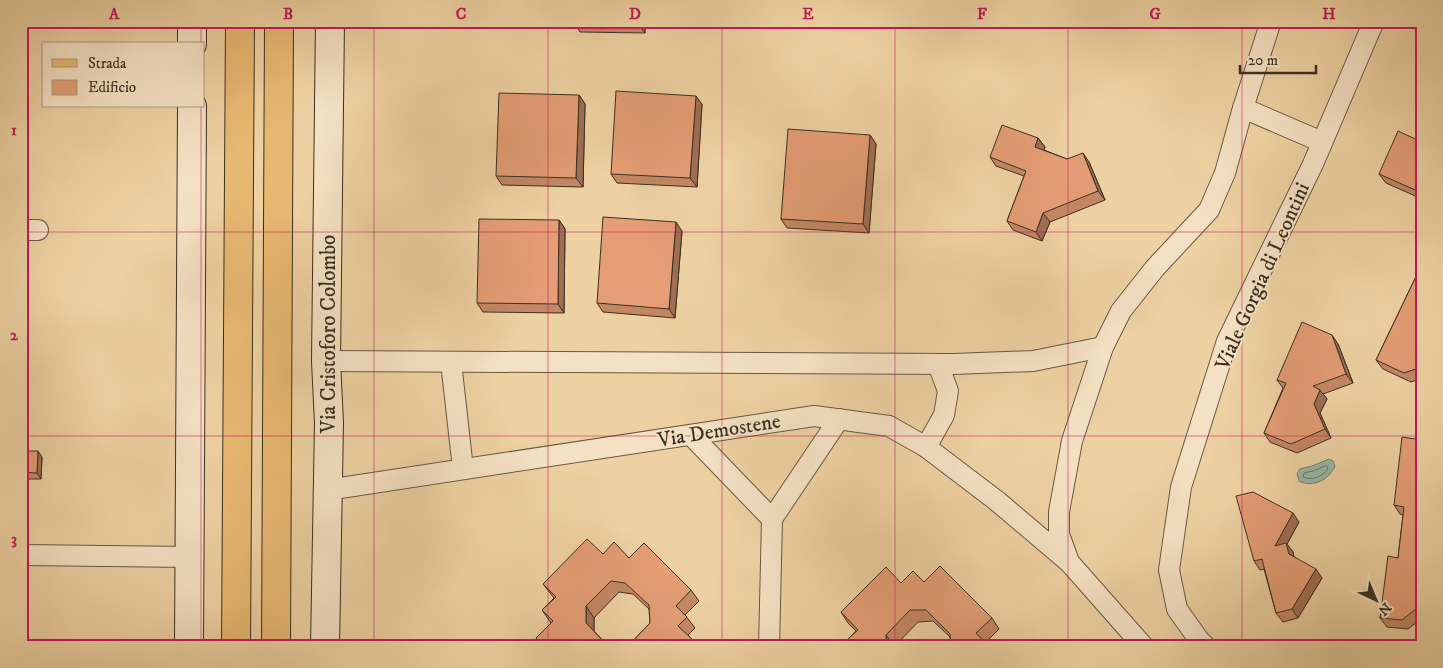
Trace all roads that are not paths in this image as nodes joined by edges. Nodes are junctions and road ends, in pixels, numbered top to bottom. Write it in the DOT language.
graph roads {
  1 [pos="192,21"];
  2 [pos="240,21"];
  3 [pos="280,21"];
  4 [pos="330,21"];
  5 [pos="1271,21"];
  6 [pos="1374,21"];
  7 [pos="192,42"];
  8 [pos="192,108"];
  9 [pos="1242,108"];
  10 [pos="1322,142"];
  11 [pos="1103,347"];
  12 [pos="326,361"];
  13 [pos="451,362"];
  14 [pos="938,364"];
  15 [pos="839,419"];
  16 [pos="691,435"];
  17 [pos="926,447"];
  18 [pos="463,469"];
  19 [pos="327,490"];
  20 [pos="772,520"];
  21 [pos="21,555"];
  22 [pos="190,557"];
  23 [pos="1069,562"];
  24 [pos="189,647"];
  25 [pos="236,647"];
  26 [pos="276,647"];
  27 [pos="325,647"];
  28 [pos="769,647"];
  29 [pos="1144,647"];
  30 [pos="1206,647"];
  1 -- 7 [label="street"];
  2 -- 25 [label="main road"];
  3 -- 26 [label="main road"];
  4 -- 12 [label="street, Via Cristoforo Colombo"];
  5 -- 9 [label="street"];
  6 -- 10 [label="street, Viale Gorgia di Leontini"];
  8 -- 22 [label="street"];
  9 -- 10 [label="street"];
  9 -- 11 [label="street"];
  10 -- 30 [label="street, Viale Gorgia di Leontini"];
  11 -- 14 [label="street"];
  11 -- 23 [label="street"];
  12 -- 13 [label="street"];
  12 -- 19 [label="street, Via Cristoforo Colombo"];
  13 -- 14 [label="street"];
  13 -- 18 [label="street"];
  14 -- 17 [label="street"];
  15 -- 16 [label="street, Via Demostene"];
  15 -- 17 [label="street, Via Demostene"];
  15 -- 20 [label="street"];
  16 -- 18 [label="street, Via Demostene"];
  16 -- 20 [label="street"];
  17 -- 23 [label="street, Via Demostene"];
  18 -- 19 [label="street, Via Demostene"];
  19 -- 27 [label="street, Via Cristoforo Colombo"];
  20 -- 28 [label="street"];
  21 -- 22 [label="street"];
  22 -- 24 [label="street"];
  23 -- 29 [label="street"];
}
